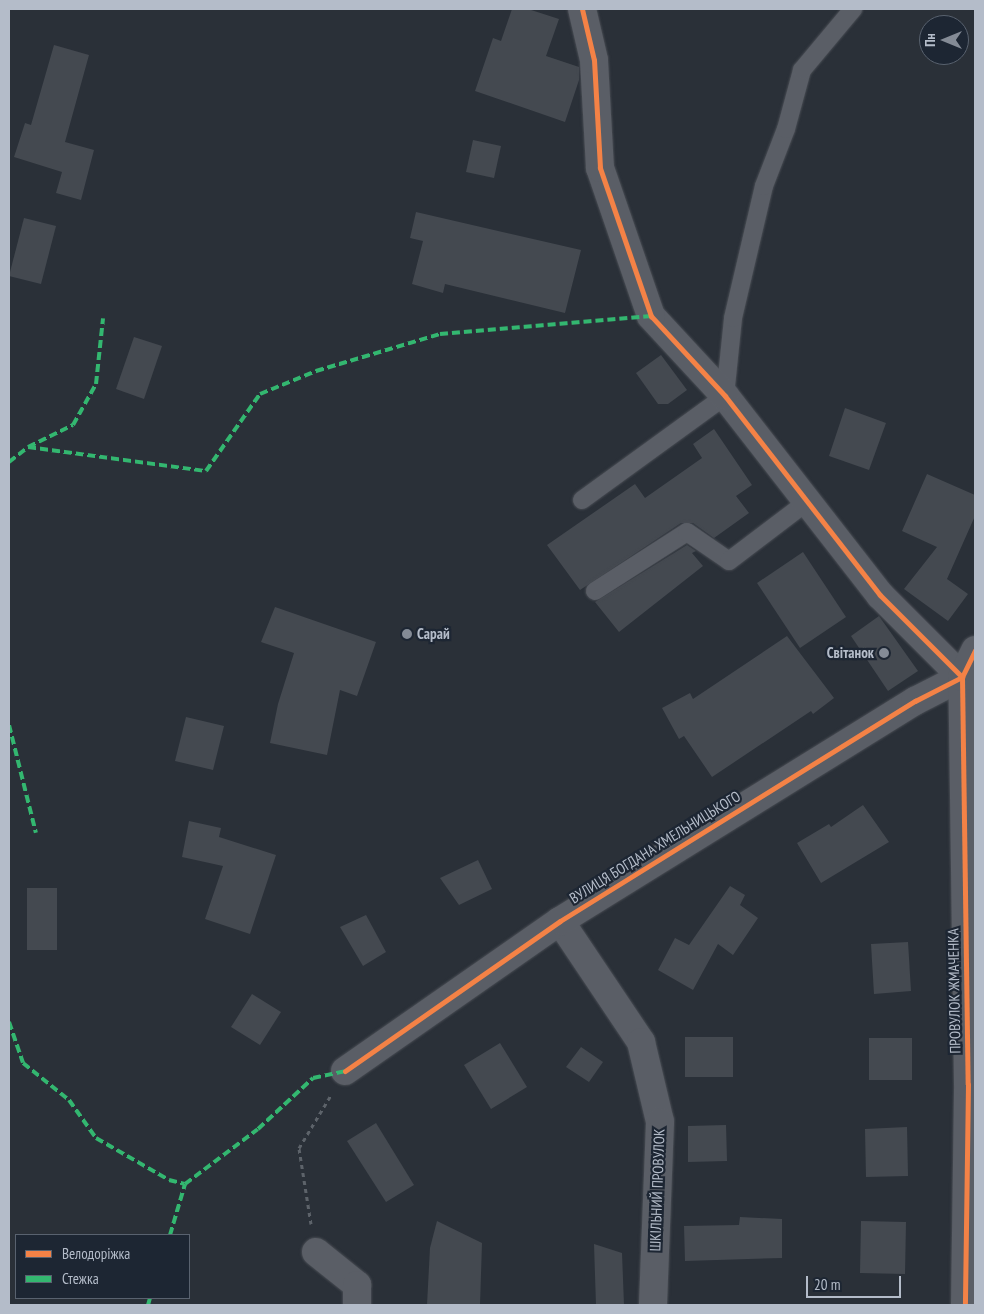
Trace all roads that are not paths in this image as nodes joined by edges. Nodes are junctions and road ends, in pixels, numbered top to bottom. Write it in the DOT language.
graph roads {
  1 [pos="582,9"];
  2 [pos="853,9"];
  3 [pos="725,396"];
  4 [pos="582,500"];
  5 [pos="808,501"];
  6 [pos="595,591"];
  7 [pos="975,650"];
  8 [pos="962,677"];
  9 [pos="560,921"];
  10 [pos="345,1071"];
  11 [pos="971,1083"];
  12 [pos="316,1252"];
  13 [pos="357,1305"];
  14 [pos="653,1305"];
  15 [pos="965,1305"];
  1 -- 3 [label="street"];
  2 -- 3 [label="lane"];
  3 -- 4 [label="lane"];
  3 -- 5 [label="street"];
  5 -- 6 [label="lane"];
  5 -- 8 [label="street"];
  7 -- 8 [label="street"];
  8 -- 9 [label="street, ВУЛИЦЯ БОГДАНА ХМЕЛЬНИЦЬКОГО"];
  8 -- 11 [label="street, ПРОВУЛОК ЖМАЧЕНКА"];
  9 -- 10 [label="street, ВУЛИЦЯ БОГДАНА ХМЕЛЬНИЦЬКОГО"];
  9 -- 14 [label="street, ШКІЛЬНИЙ ПРОВУЛОК"];
  11 -- 15 [label="street, ПРОВУЛОК ЖМАЧЕНКА"];
  12 -- 13 [label="street"];
}
